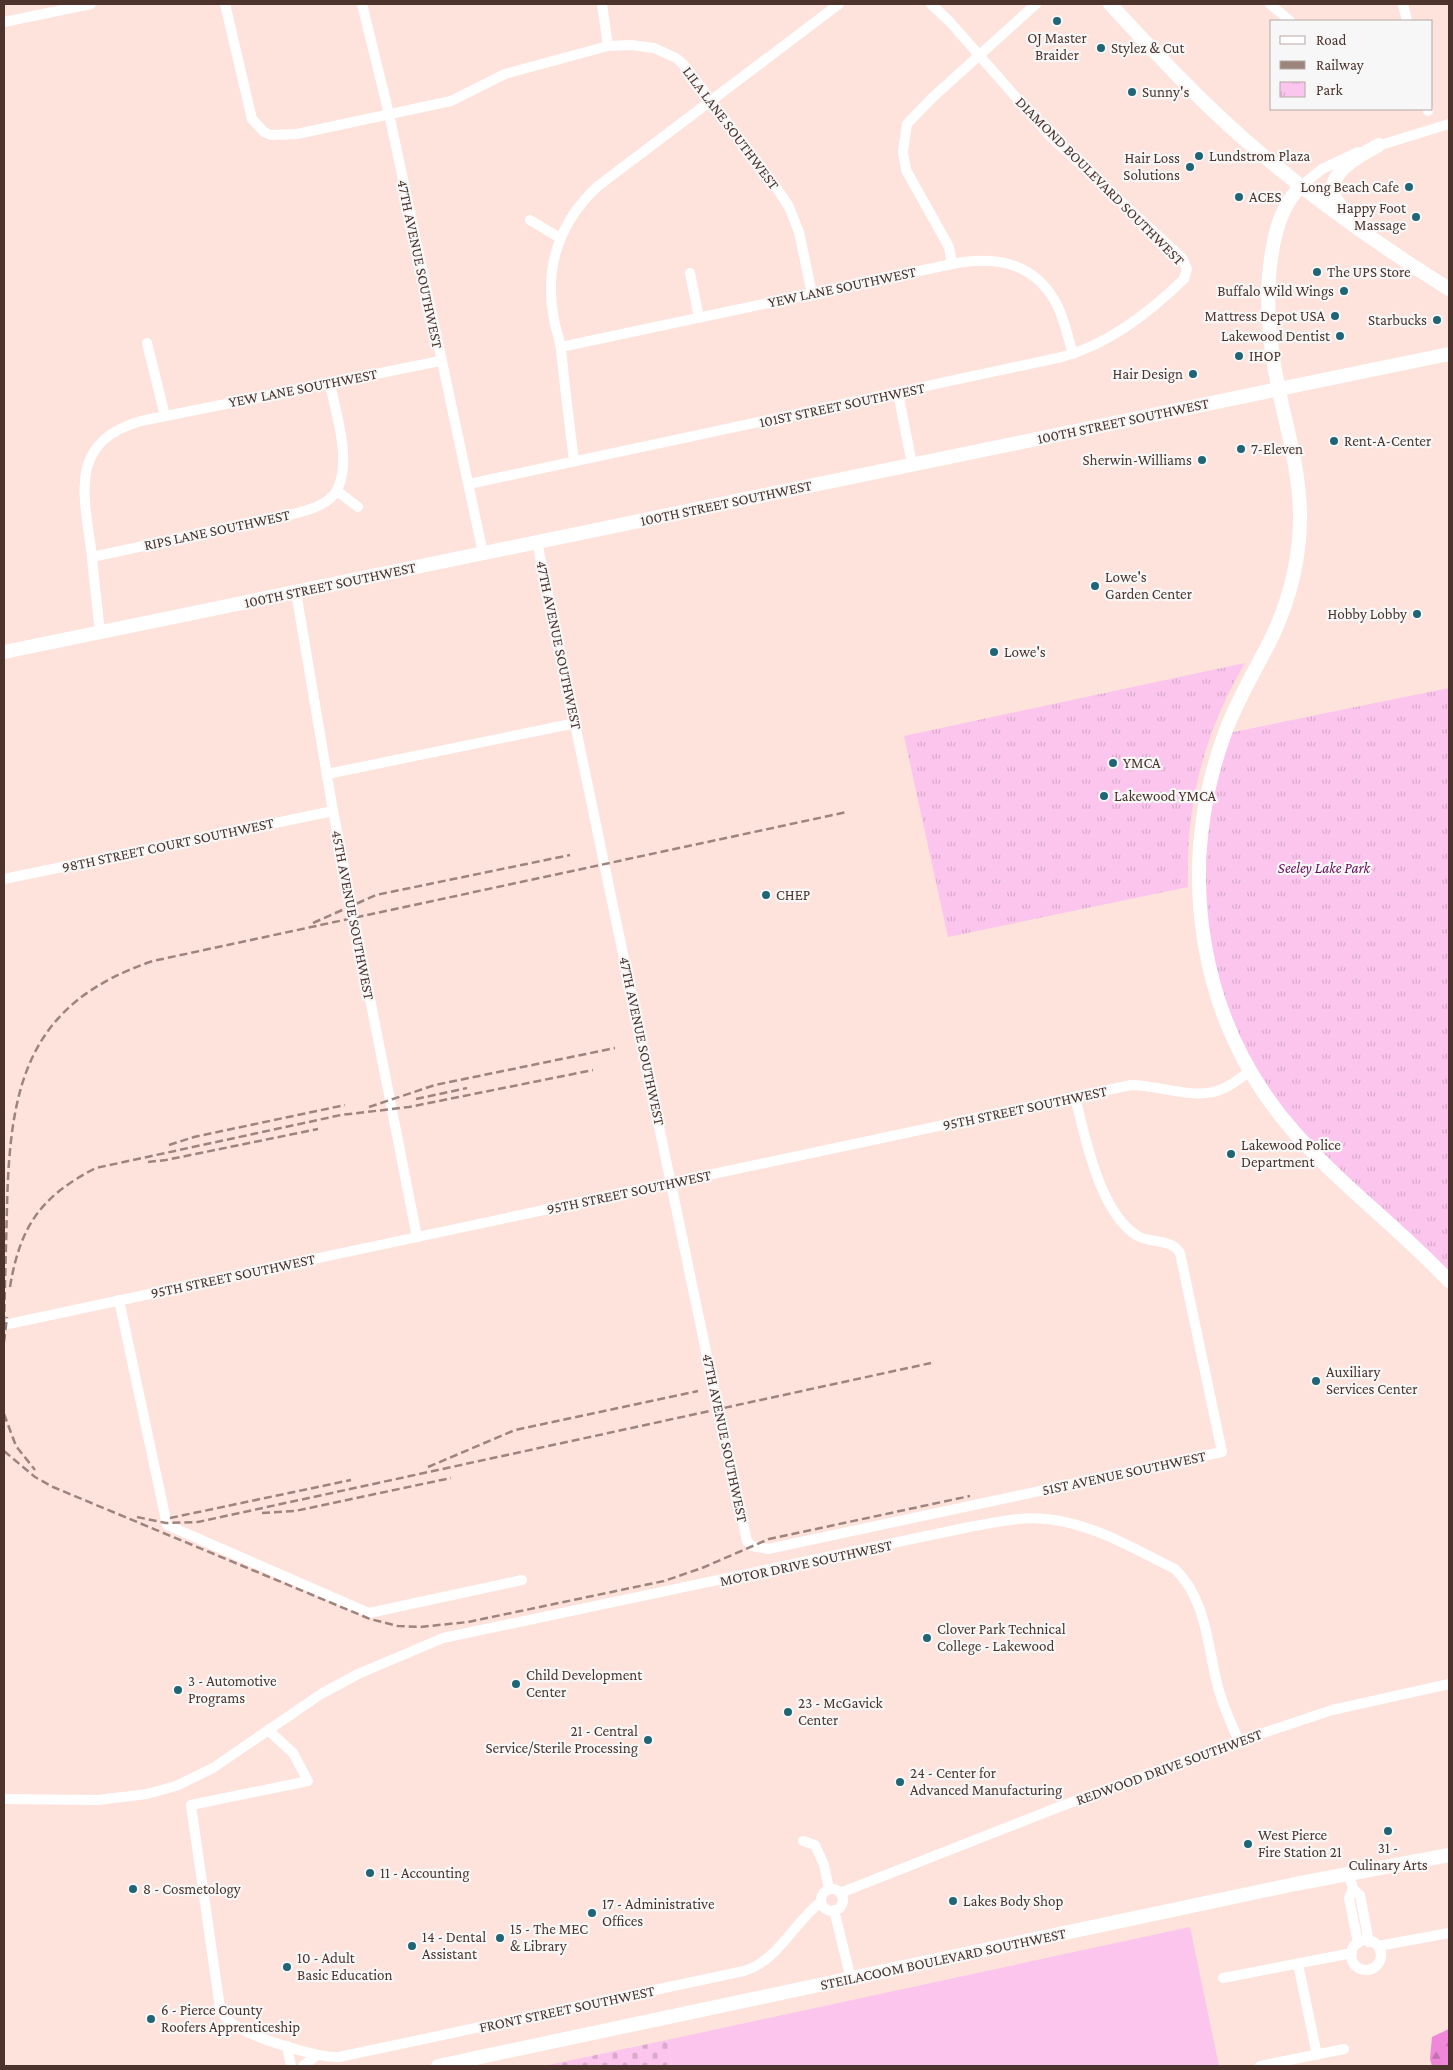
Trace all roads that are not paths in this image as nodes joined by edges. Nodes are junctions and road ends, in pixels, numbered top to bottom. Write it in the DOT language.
graph roads {
  1 [pos="84,4"];
  2 [pos="225,4"];
  3 [pos="362,4"];
  4 [pos="602,4"];
  5 [pos="839,4"];
  6 [pos="931,4"];
  7 [pos="1036,4"];
  8 [pos="1110,4"];
  9 [pos="1270,4"];
  10 [pos="1403,4"];
  11 [pos="1289,20"];
  12 [pos="1407,20"];
  13 [pos="4,22"];
  14 [pos="608,46"];
  15 [pos="978,55"];
  16 [pos="711,101"];
  17 [pos="389,114"];
  18 [pos="1449,124"];
  19 [pos="1379,145"];
  20 [pos="1301,186"];
  21 [pos="530,220"];
  22 [pos="1360,230"];
  23 [pos="560,238"];
  24 [pos="952,264"];
  25 [pos="1187,269"];
  26 [pos="690,273"];
  27 [pos="1449,290"];
  28 [pos="812,294"];
  29 [pos="699,318"];
  30 [pos="148,343"];
  31 [pos="561,347"];
  32 [pos="1449,347"];
  33 [pos="1073,354"];
  34 [pos="1449,354"];
  35 [pos="1431,357"];
  36 [pos="440,361"];
  37 [pos="330,384"];
  38 [pos="1279,389"];
  39 [pos="898,394"];
  40 [pos="165,416"];
  41 [pos="574,460"];
  42 [pos="912,464"];
  43 [pos="469,484"];
  44 [pos="337,491"];
  45 [pos="358,507"];
  46 [pos="537,542"];
  47 [pos="483,553"];
  48 [pos="92,557"];
  49 [pos="296,592"];
  50 [pos="100,633"];
  51 [pos="4,652"];
  52 [pos="576,722"];
  53 [pos="327,774"];
  54 [pos="333,811"];
  55 [pos="4,879"];
  56 [pos="1250,1071"];
  57 [pos="1076,1097"];
  58 [pos="671,1183"];
  59 [pos="417,1237"];
  60 [pos="1449,1281"];
  61 [pos="119,1300"];
  62 [pos="4,1324"];
  63 [pos="747,1541"];
  64 [pos="522,1580"];
  65 [pos="1449,1684"];
  66 [pos="268,1730"];
  67 [pos="1239,1741"];
  68 [pos="4,1799"];
  69 [pos="803,1842"];
  70 [pos="1449,1855"];
  71 [pos="1349,1874"];
  72 [pos="1353,1889"];
  73 [pos="829,1890"];
  74 [pos="840,1893"];
  75 [pos="822,1902"];
  76 [pos="834,1910"];
  77 [pos="1449,1933"];
  78 [pos="1358,1943"];
  79 [pos="1374,1944"];
  80 [pos="1352,1953"];
  81 [pos="1298,1964"];
  82 [pos="1223,1978"];
  83 [pos="851,1979"];
  84 [pos="287,2046"];
  85 [pos="1344,2049"];
  86 [pos="1317,2055"];
  87 [pos="316,2056"];
  88 [pos="291,2066"];
  89 [pos="303,2066"];
  90 [pos="438,2066"];
  91 [pos="1260,2066"];
  1 -- 13 [label="street"];
  2 -- 17 [label="street, LILA LANE SOUTHWEST"];
  3 -- 17 [label="street, 47TH AVENUE SOUTHWEST"];
  4 -- 14 [label="street"];
  5 -- 16 [label="street"];
  6 -- 15 [label="street, DIAMOND BOULEVARD SOUTHWEST"];
  7 -- 15 [label="street"];
  8 -- 20 [label="main road"];
  9 -- 11 [label="street"];
  10 -- 12 [label="street"];
  14 -- 16 [label="street, LILA LANE SOUTHWEST"];
  14 -- 17 [label="street, LILA LANE SOUTHWEST"];
  15 -- 24 [label="street"];
  15 -- 25 [label="street, DIAMOND BOULEVARD SOUTHWEST"];
  16 -- 23 [label="street"];
  16 -- 28 [label="street, LILA LANE SOUTHWEST"];
  17 -- 36 [label="street, 47TH AVENUE SOUTHWEST"];
  18 -- 19 [label="street"];
  19 -- 20 [label="street"];
  19 -- 22 [label="main road"];
  20 -- 22 [label="main road"];
  20 -- 38 [label="main road"];
  21 -- 23 [label="street"];
  22 -- 27 [label="main road"];
  23 -- 31 [label="street"];
  24 -- 28 [label="street, YEW LANE SOUTHWEST"];
  24 -- 33 [label="street, YEW LANE SOUTHWEST"];
  25 -- 33 [label="street, 101ST STREET SOUTHWEST"];
  26 -- 29 [label="street"];
  28 -- 29 [label="street, YEW LANE SOUTHWEST"];
  29 -- 31 [label="street, YEW LANE SOUTHWEST"];
  30 -- 40 [label="street"];
  31 -- 41 [label="street"];
  32 -- 35 [label="main road"];
  33 -- 39 [label="street, 101ST STREET SOUTHWEST"];
  34 -- 35 [label="main road, 100TH STREET SOUTHWEST"];
  35 -- 38 [label="main road, 100TH STREET SOUTHWEST"];
  36 -- 37 [label="street, YEW LANE SOUTHWEST"];
  36 -- 43 [label="street, 47TH AVENUE SOUTHWEST"];
  37 -- 40 [label="street, YEW LANE SOUTHWEST"];
  37 -- 44 [label="street"];
  38 -- 42 [label="main road, 100TH STREET SOUTHWEST"];
  38 -- 56 [label="main road"];
  39 -- 41 [label="street, 101ST STREET SOUTHWEST"];
  39 -- 42 [label="street"];
  40 -- 48 [label="street, YEW LANE SOUTHWEST"];
  41 -- 43 [label="street, 101ST STREET SOUTHWEST"];
  42 -- 46 [label="main road, 100TH STREET SOUTHWEST"];
  43 -- 47 [label="street, 47TH AVENUE SOUTHWEST"];
  44 -- 45 [label="street"];
  44 -- 48 [label="street, RIPS LANE SOUTHWEST"];
  46 -- 47 [label="main road, 100TH STREET SOUTHWEST"];
  46 -- 52 [label="street, 47TH AVENUE SOUTHWEST"];
  47 -- 49 [label="main road, 100TH STREET SOUTHWEST"];
  48 -- 50 [label="street, YEW LANE SOUTHWEST"];
  49 -- 50 [label="main road, 100TH STREET SOUTHWEST"];
  49 -- 53 [label="street, 45TH AVENUE SOUTHWEST"];
  50 -- 51 [label="main road, 100TH STREET SOUTHWEST"];
  52 -- 53 [label="street"];
  52 -- 58 [label="street, 47TH AVENUE SOUTHWEST"];
  53 -- 54 [label="street, 45TH AVENUE SOUTHWEST"];
  54 -- 55 [label="street, 98TH STREET COURT SOUTHWEST"];
  54 -- 59 [label="street, 45TH AVENUE SOUTHWEST"];
  56 -- 57 [label="street, 95TH STREET SOUTHWEST"];
  56 -- 60 [label="main road"];
  57 -- 58 [label="street, 95TH STREET SOUTHWEST"];
  57 -- 63 [label="street, 51ST AVENUE SOUTHWEST"];
  58 -- 59 [label="street, 95TH STREET SOUTHWEST"];
  58 -- 63 [label="street, 47TH AVENUE SOUTHWEST"];
  59 -- 61 [label="street, 95TH STREET SOUTHWEST"];
  61 -- 62 [label="street, 95TH STREET SOUTHWEST"];
  61 -- 64 [label="street"];
  65 -- 67 [label="street, REDWOOD DRIVE SOUTHWEST"];
  66 -- 67 [label="street, MOTOR DRIVE SOUTHWEST"];
  66 -- 68 [label="street, MOTOR DRIVE SOUTHWEST"];
  66 -- 84 [label="street, FRONT STREET SOUTHWEST"];
  67 -- 74 [label="street, REDWOOD DRIVE SOUTHWEST"];
  69 -- 73 [label="street"];
  70 -- 71 [label="main road, STEILACOOM BOULEVARD SOUTHWEST"];
  71 -- 72 [label="street"];
  71 -- 83 [label="main road, STEILACOOM BOULEVARD SOUTHWEST"];
  72 -- 78 [label="street"];
  72 -- 79 [label="street"];
  73 -- 74 [label="street"];
  73 -- 75 [label="street"];
  74 -- 76 [label="street"];
  75 -- 76 [label="street"];
  75 -- 87 [label="street, FRONT STREET SOUTHWEST"];
  76 -- 83 [label="street"];
  77 -- 79 [label="street"];
  78 -- 79 [label="street"];
  78 -- 80 [label="street"];
  79 -- 80 [label="street"];
  80 -- 81 [label="street"];
  81 -- 82 [label="street"];
  81 -- 86 [label="street"];
  83 -- 90 [label="main road, STEILACOOM BOULEVARD SOUTHWEST"];
  84 -- 87 [label="street, FRONT STREET SOUTHWEST"];
  84 -- 88 [label="street"];
  85 -- 86 [label="street"];
  86 -- 91 [label="street"];
  87 -- 89 [label="street"];
}
